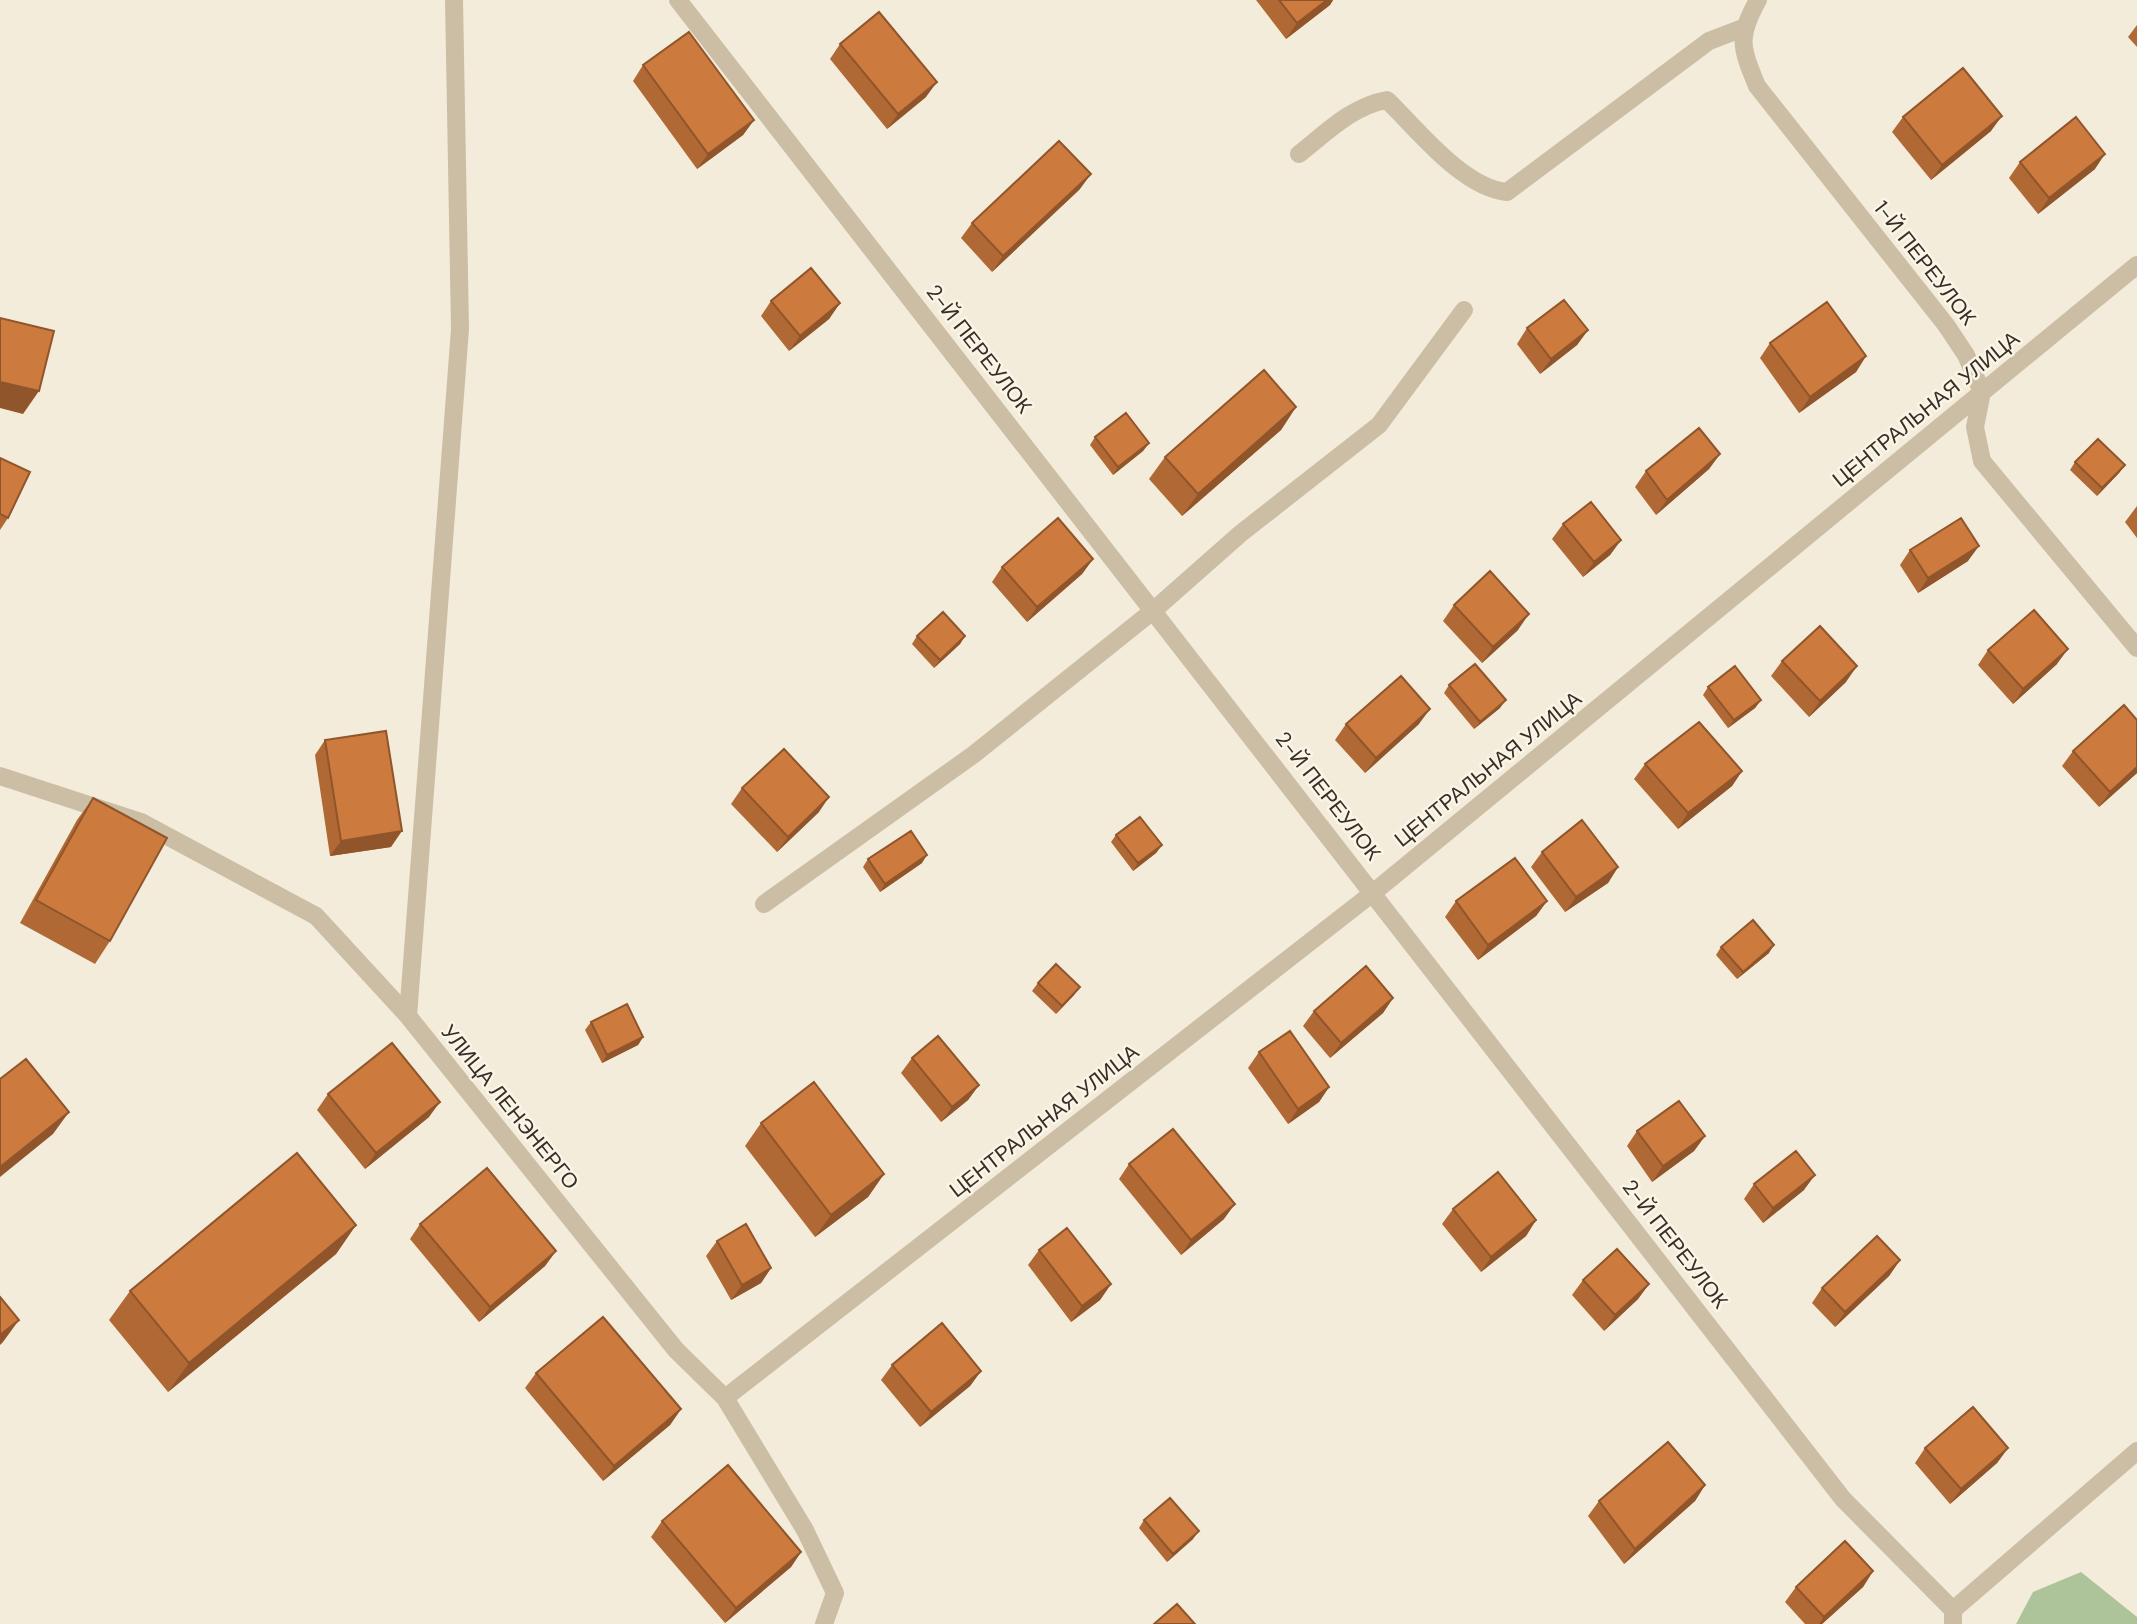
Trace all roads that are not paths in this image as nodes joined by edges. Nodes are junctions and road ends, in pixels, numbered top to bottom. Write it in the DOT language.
graph roads {
  1 [pos="454,0"];
  2 [pos="678,0"];
  3 [pos="1758,0"];
  4 [pos="1743,28"];
  5 [pos="1299,154"];
  6 [pos="2137,265"];
  7 [pos="1464,310"];
  8 [pos="1982,392"];
  9 [pos="1154,610"];
  10 [pos="2137,648"];
  11 [pos="0,776"];
  12 [pos="1374,892"];
  13 [pos="764,904"];
  14 [pos="408,1016"];
  15 [pos="725,1398"];
  16 [pos="2137,1451"];
  17 [pos="1953,1617"];
  18 [pos="824,1624"];
  1 -- 14 [label="street"];
  2 -- 9 [label="street, 2-Й ПЕРЕУЛОК"];
  3 -- 4 [label="street"];
  4 -- 5 [label="street"];
  4 -- 8 [label="street, 1-Й ПЕРЕУЛОК"];
  6 -- 8 [label="street, ЦЕНТРАЛЬНАЯ УЛИЦА"];
  7 -- 9 [label="street"];
  8 -- 10 [label="street"];
  8 -- 12 [label="street, ЦЕНТРАЛЬНАЯ УЛИЦА"];
  9 -- 12 [label="street, 2-Й ПЕРЕУЛОК"];
  9 -- 13 [label="street"];
  11 -- 14 [label="street, УЛИЦА ЛЕНЭНЕРГО"];
  12 -- 15 [label="street, ЦЕНТРАЛЬНАЯ УЛИЦА"];
  12 -- 17 [label="street, 2-Й ПЕРЕУЛОК"];
  14 -- 15 [label="street, УЛИЦА ЛЕНЭНЕРГО"];
  15 -- 18 [label="street, УЛИЦА ЛЕНЭНЕРГО"];
  16 -- 17 [label="street"];
}
